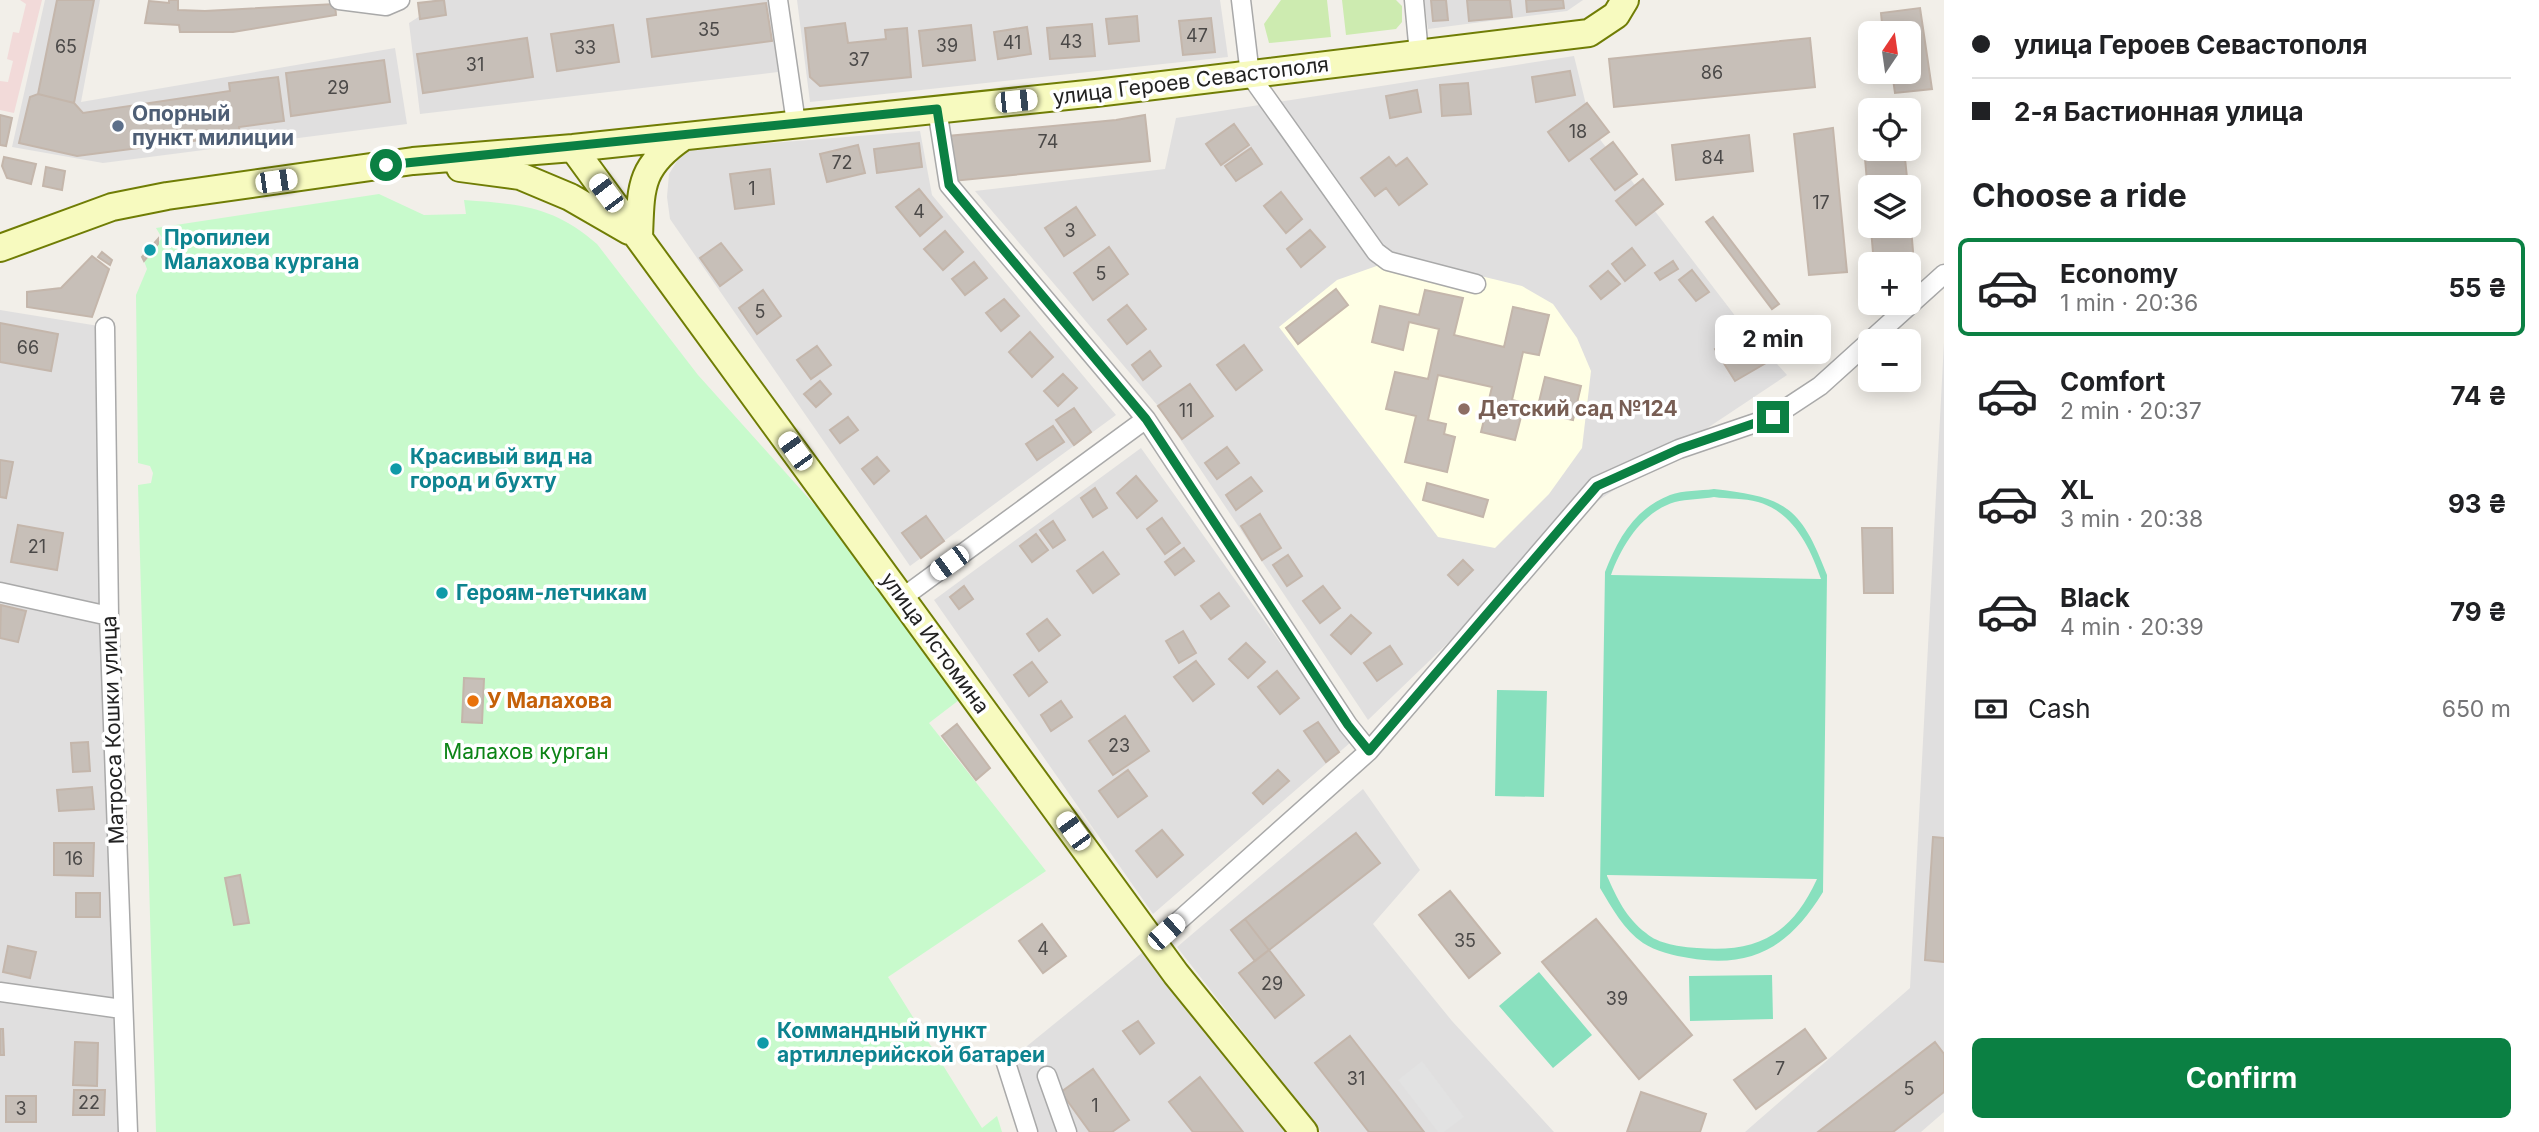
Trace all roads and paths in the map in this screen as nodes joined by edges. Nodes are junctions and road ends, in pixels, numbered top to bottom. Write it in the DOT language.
graph roads {
  1 [pos="339,0"];
  2 [pos="400,0"];
  3 [pos="778,0"];
  4 [pos="1241,0"];
  5 [pos="1414,0"];
  6 [pos="1617,5"];
  7 [pos="1419,54"];
  8 [pos="1250,75"];
  9 [pos="937,109"];
  10 [pos="796,123"];
  11 [pos="685,136"];
  12 [pos="573,148"];
  13 [pos="413,161"];
  14 [pos="639,237"];
  15 [pos="0,248"];
  16 [pos="1944,274"];
  17 [pos="1476,284"];
  18 [pos="105,327"];
  19 [pos="1146,419"];
  20 [pos="0,592"];
  21 [pos="902,598"];
  22 [pos="108,616"];
  23 [pos="1369,751"];
  24 [pos="1154,943"];
  25 [pos="0,992"];
  26 [pos="122,1009"];
  27 [pos="1006,1063"];
  28 [pos="1047,1076"];
  29 [pos="128,1132"];
  30 [pos="1028,1132"];
  31 [pos="1067,1132"];
  32 [pos="1304,1132"];
  1 -- 2 [label="street"];
  3 -- 10 [label="street"];
  4 -- 8 [label="street"];
  5 -- 7 [label="street"];
  6 -- 7 [label="main road, улица Героев Севастополя"];
  7 -- 8 [label="main road, улица Героев Севастополя"];
  8 -- 9 [label="main road, улица Героев Севастополя"];
  8 -- 17 [label="street"];
  9 -- 10 [label="main road, улица Героев Севастополя"];
  9 -- 19 [label="street"];
  10 -- 11 [label="main road, улица Героев Севастополя"];
  11 -- 12 [label="main road, улица Героев Севастополя"];
  11 -- 14 [label="main road"];
  12 -- 13 [label="main road, улица Героев Севастополя"];
  12 -- 14 [label="main road, улица Истомина"];
  13 -- 14 [label="main road"];
  13 -- 15 [label="main road, улица Героев Севастополя"];
  14 -- 21 [label="main road, улица Истомина"];
  16 -- 23 [label="street"];
  18 -- 22 [label="street, Матроса Кошки улица"];
  19 -- 21 [label="street"];
  19 -- 23 [label="street"];
  20 -- 22 [label="street"];
  21 -- 24 [label="main road, улица Истомина"];
  22 -- 26 [label="street, Матроса Кошки улица"];
  23 -- 24 [label="street"];
  24 -- 32 [label="main road, улица Истомина"];
  25 -- 26 [label="street"];
  26 -- 29 [label="street, Матроса Кошки улица"];
  27 -- 30 [label="street"];
  28 -- 31 [label="street"];
}
